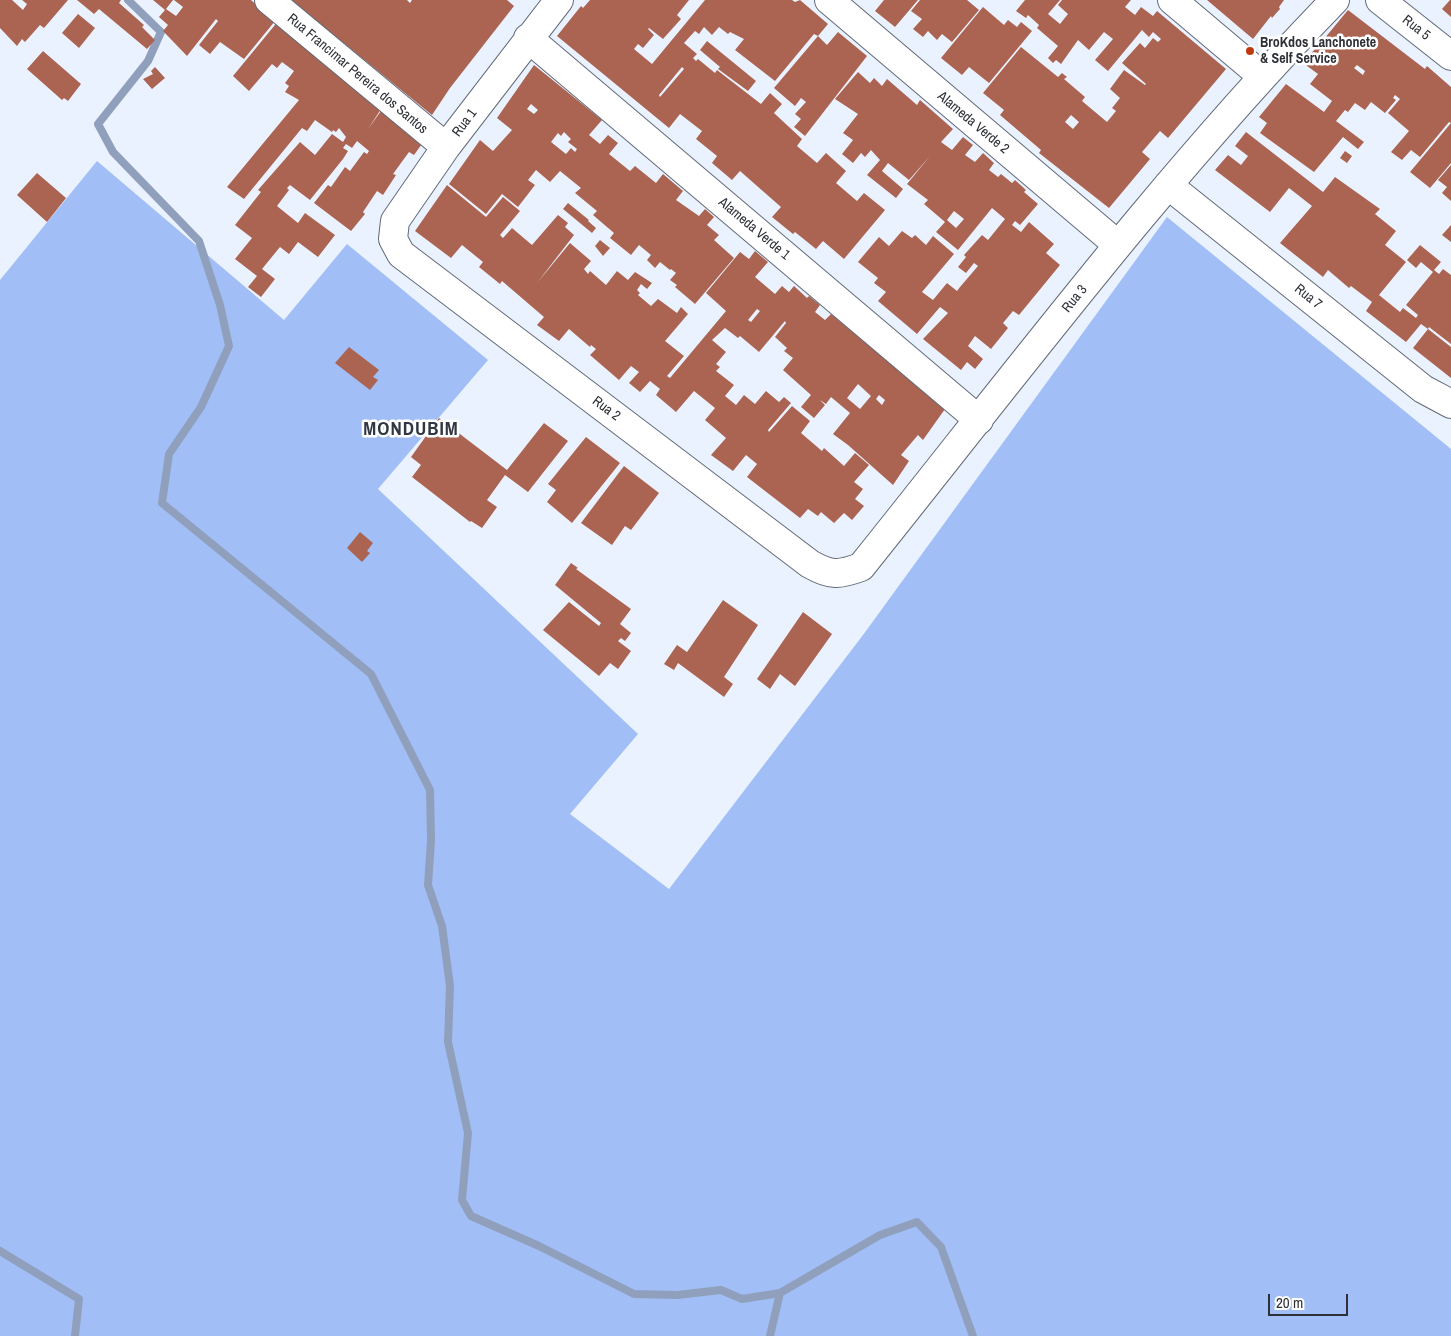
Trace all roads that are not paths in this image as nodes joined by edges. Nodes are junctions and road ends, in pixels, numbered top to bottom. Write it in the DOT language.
graph roads {
  1 [pos="269,0"];
  2 [pos="560,0"];
  3 [pos="829,0"];
  4 [pos="1172,0"];
  5 [pos="1334,0"];
  6 [pos="1380,0"];
  7 [pos="528,38"];
  8 [pos="1451,56"];
  9 [pos="1262,76"];
  10 [pos="446,147"];
  11 [pos="1168,184"];
  12 [pos="1118,245"];
  13 [pos="401,254"];
  14 [pos="1451,404"];
  15 [pos="979,420"];
  16 [pos="810,564"];
  1 -- 10 [label="street, Rua Francimar Pereira dos Santos"];
  2 -- 7 [label="street, Rua 1"];
  3 -- 12 [label="street, Alameda Verde 2"];
  4 -- 9 [label="street"];
  5 -- 9 [label="street, Rua 3"];
  6 -- 8 [label="street, Rua 5"];
  7 -- 10 [label="street, Rua 1"];
  7 -- 15 [label="street, Alameda Verde 1"];
  9 -- 11 [label="street, Rua 3"];
  10 -- 13 [label="street, Rua 1"];
  11 -- 12 [label="street, Rua 3"];
  11 -- 14 [label="street, Rua 7"];
  12 -- 15 [label="street, Rua 3"];
  13 -- 16 [label="street, Rua 2"];
  15 -- 16 [label="street, Rua 3"];
}
